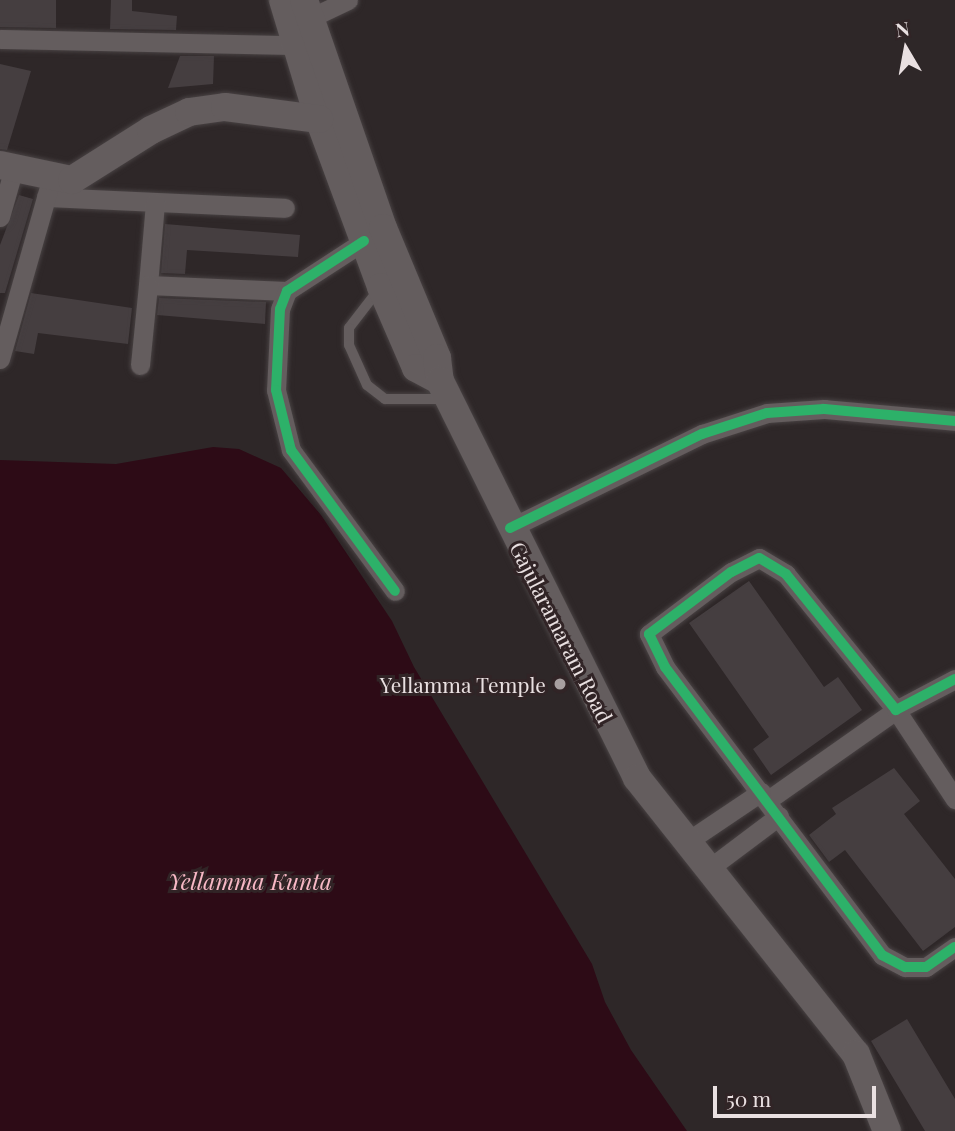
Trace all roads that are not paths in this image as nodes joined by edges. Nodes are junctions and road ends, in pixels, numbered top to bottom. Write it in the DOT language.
graph roads {
  1 [pos="283,0"];
  2 [pos="348,0"];
  3 [pos="307,9"];
  4 [pos="0,40"];
  5 [pos="295,45"];
  6 [pos="319,119"];
  7 [pos="7,166"];
  8 [pos="49,187"];
  9 [pos="155,203"];
  10 [pos="285,208"];
  11 [pos="0,217"];
  12 [pos="364,241"];
  13 [pos="148,285"];
  14 [pos="381,287"];
  15 [pos="287,292"];
  16 [pos="0,359"];
  17 [pos="140,365"];
  18 [pos="443,390"];
  19 [pos="955,421"];
  20 [pos="514,536"];
  21 [pos="395,590"];
  22 [pos="955,679"];
  23 [pos="896,710"];
  24 [pos="955,799"];
  25 [pos="769,803"];
  26 [pos="688,841"];
  27 [pos="707,870"];
  28 [pos="955,947"];
  29 [pos="887,1131"];
  1 -- 5 [label="main road"];
  2 -- 3 [label="street"];
  3 -- 18 [label="main road, Gajularamaram Road"];
  4 -- 5 [label="street"];
  5 -- 6 [label="main road"];
  6 -- 8 [label="main road"];
  6 -- 12 [label="main road"];
  7 -- 8 [label="main road"];
  7 -- 11 [label="street"];
  8 -- 9 [label="street"];
  8 -- 16 [label="street"];
  9 -- 10 [label="street"];
  9 -- 13 [label="street"];
  12 -- 14 [label="main road"];
  12 -- 15 [label="street"];
  13 -- 15 [label="street"];
  13 -- 17 [label="street"];
  14 -- 18 [label="main road"];
  14 -- 18 [label="lane"];
  15 -- 21 [label="street"];
  18 -- 20 [label="main road, Gajularamaram Road"];
  19 -- 20 [label="street"];
  20 -- 26 [label="main road, Gajularamaram Road"];
  22 -- 23 [label="street"];
  23 -- 24 [label="street"];
  23 -- 25 [label="street"];
  23 -- 25 [label="street"];
  25 -- 26 [label="street"];
  25 -- 27 [label="street"];
  25 -- 28 [label="street"];
  26 -- 27 [label="main road, Gajularamaram Road"];
  27 -- 29 [label="main road, Gajularamaram Road"];
}
